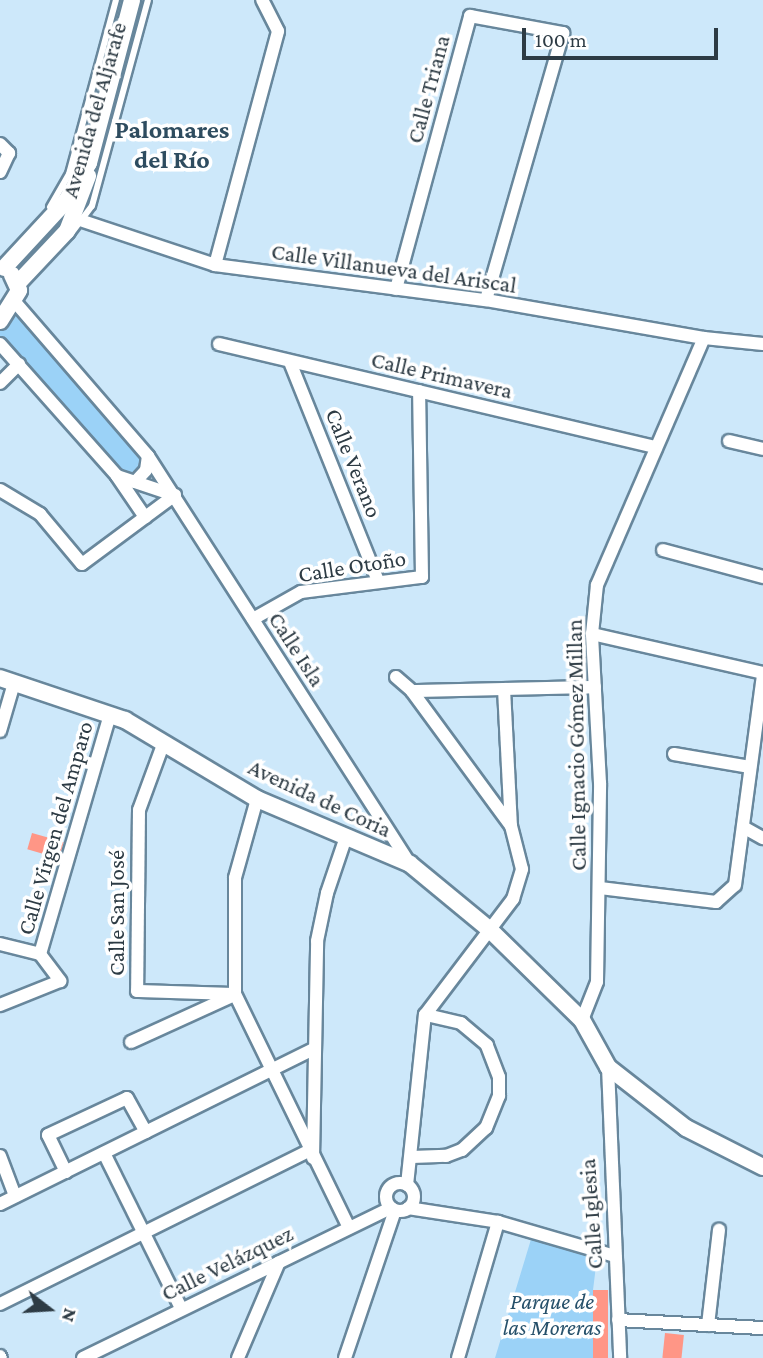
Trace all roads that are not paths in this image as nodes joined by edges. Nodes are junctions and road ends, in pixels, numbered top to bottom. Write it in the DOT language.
graph roads {
  1 [pos="116,0"];
  2 [pos="132,0"];
  3 [pos="148,0"];
  4 [pos="261,0"];
  5 [pos="0,144"];
  6 [pos="89,163"];
  7 [pos="0,172"];
  8 [pos="83,221"];
  9 [pos="215,265"];
  10 [pos="1,266"];
  11 [pos="396,289"];
  12 [pos="17,291"];
  13 [pos="486,300"];
  14 [pos="0,321"];
  15 [pos="704,338"];
  16 [pos="0,344"];
  17 [pos="219,344"];
  18 [pos="763,344"];
  19 [pos="290,362"];
  20 [pos="19,363"];
  21 [pos="0,383"];
  22 [pos="419,391"];
  23 [pos="729,441"];
  24 [pos="656,447"];
  25 [pos="763,449"];
  26 [pos="148,456"];
  27 [pos="117,476"];
  28 [pos="135,482"];
  29 [pos="0,490"];
  30 [pos="174,495"];
  31 [pos="145,517"];
  32 [pos="663,550"];
  33 [pos="763,577"];
  34 [pos="378,581"];
  35 [pos="253,620"];
  36 [pos="592,634"];
  37 [pos="763,674"];
  38 [pos="396,677"];
  39 [pos="7,680"];
  40 [pos="595,687"];
  41 [pos="504,689"];
  42 [pos="412,691"];
  43 [pos="110,714"];
  44 [pos="0,731"];
  45 [pos="164,742"];
  46 [pos="674,754"];
  47 [pos="750,767"];
  48 [pos="257,799"];
  49 [pos="511,826"];
  50 [pos="743,827"];
  51 [pos="346,837"];
  52 [pos="763,838"];
  53 [pos="410,864"];
  54 [pos="600,888"];
  55 [pos="490,930"];
  56 [pos="0,944"];
  57 [pos="40,954"];
  58 [pos="235,994"];
  59 [pos="0,1005"];
  60 [pos="425,1014"];
  61 [pos="582,1020"];
  62 [pos="131,1042"];
  63 [pos="314,1049"];
  64 [pos="608,1067"];
  65 [pos="271,1070"];
  66 [pos="146,1132"];
  67 [pos="104,1153"];
  68 [pos="0,1156"];
  69 [pos="311,1156"];
  70 [pos="412,1157"];
  71 [pos="763,1167"];
  72 [pos="66,1172"];
  73 [pos="407,1185"];
  74 [pos="15,1196"];
  75 [pos="0,1204"];
  76 [pos="398,1208"];
  77 [pos="498,1222"];
  78 [pos="349,1228"];
  79 [pos="719,1230"];
  80 [pos="145,1234"];
  81 [pos="615,1256"];
  82 [pos="279,1261"];
  83 [pos="0,1304"];
  84 [pos="181,1308"];
  85 [pos="618,1320"];
  86 [pos="708,1325"];
  87 [pos="763,1328"];
  88 [pos="83,1358"];
  89 [pos="238,1358"];
  90 [pos="345,1358"];
  91 [pos="458,1358"];
  92 [pos="620,1358"];
  1 -- 10 [label="lane, Avenida del Aljarafe"];
  2 -- 6 [label="main road, Avenida del Aljarafe"];
  3 -- 8 [label="lane, Avenida del Aljarafe"];
  4 -- 9 [label="street"];
  5 -- 7 [label="street"];
  6 -- 10 [label="main road, Avenida del Aljarafe"];
  6 -- 12 [label="main road, Avenida del Aljarafe"];
  8 -- 9 [label="street, Calle Villanueva del Ariscal"];
  8 -- 12 [label="lane, Avenida del Aljarafe"];
  9 -- 11 [label="street, Calle Villanueva del Ariscal"];
  10 -- 12 [label="main road"];
  11 -- 13 [label="street, Calle Villanueva del Ariscal"];
  11 -- 13 [label="street, Calle Triana"];
  12 -- 14 [label="main road, Avenida del Aljarafe"];
  12 -- 26 [label="street, Calle Isla"];
  13 -- 15 [label="street, Calle Villanueva del Ariscal"];
  15 -- 18 [label="street"];
  15 -- 24 [label="street, Calle Ignacio Gómez Millan"];
  16 -- 20 [label="street"];
  17 -- 19 [label="street, Calle Primavera"];
  19 -- 22 [label="street, Calle Primavera"];
  19 -- 34 [label="street, Calle Verano"];
  20 -- 21 [label="street"];
  20 -- 27 [label="street"];
  22 -- 24 [label="street, Calle Primavera"];
  22 -- 34 [label="street, Calle Otoño"];
  23 -- 25 [label="street"];
  24 -- 36 [label="street, Calle Ignacio Gómez Millan"];
  26 -- 28 [label="street"];
  26 -- 30 [label="street, Calle Isla"];
  27 -- 28 [label="street"];
  27 -- 31 [label="street"];
  28 -- 30 [label="street"];
  29 -- 31 [label="street"];
  30 -- 31 [label="street"];
  30 -- 35 [label="street, Calle Isla"];
  32 -- 33 [label="street"];
  34 -- 35 [label="street, Calle Otoño"];
  35 -- 53 [label="street, Calle Isla"];
  36 -- 37 [label="street"];
  36 -- 40 [label="street, Calle Ignacio Gómez Millan"];
  37 -- 47 [label="street"];
  38 -- 42 [label="street"];
  39 -- 43 [label="main road, Avenida de Coria"];
  39 -- 44 [label="street"];
  40 -- 41 [label="street"];
  40 -- 54 [label="street, Calle Ignacio Gómez Millan"];
  41 -- 42 [label="street"];
  41 -- 49 [label="street"];
  42 -- 49 [label="street"];
  43 -- 45 [label="main road, Avenida de Coria"];
  43 -- 57 [label="street, Calle Virgen del Amparo"];
  45 -- 48 [label="main road, Avenida de Coria"];
  45 -- 58 [label="street, Calle San José"];
  46 -- 47 [label="street"];
  47 -- 50 [label="street"];
  48 -- 51 [label="main road, Avenida de Coria"];
  48 -- 58 [label="street"];
  49 -- 55 [label="street"];
  50 -- 52 [label="street"];
  50 -- 54 [label="street"];
  51 -- 53 [label="main road, Avenida de Coria"];
  51 -- 63 [label="street"];
  53 -- 55 [label="main road, Avenida de Coria"];
  54 -- 61 [label="street, Calle Ignacio Gómez Millan"];
  55 -- 60 [label="street"];
  55 -- 61 [label="main road, Avenida de Coria"];
  56 -- 57 [label="street"];
  57 -- 59 [label="street"];
  58 -- 62 [label="street"];
  58 -- 65 [label="street"];
  60 -- 70 [label="street"];
  60 -- 70 [label="street"];
  61 -- 64 [label="main road, Avenida de Coria"];
  63 -- 65 [label="street"];
  63 -- 69 [label="street"];
  64 -- 71 [label="main road"];
  64 -- 81 [label="street, Calle Iglesia"];
  65 -- 66 [label="street"];
  65 -- 69 [label="street"];
  66 -- 67 [label="street"];
  66 -- 72 [label="street"];
  67 -- 72 [label="street"];
  67 -- 80 [label="street"];
  68 -- 74 [label="street"];
  69 -- 78 [label="street"];
  69 -- 80 [label="street"];
  70 -- 73 [label="street"];
  72 -- 74 [label="street"];
  73 -- 76 [label="street"];
  73 -- 76 [label="street"];
  74 -- 75 [label="street"];
  76 -- 77 [label="street"];
  76 -- 78 [label="street, Calle Velázquez"];
  76 -- 90 [label="street"];
  77 -- 81 [label="street"];
  77 -- 91 [label="street"];
  78 -- 82 [label="street, Calle Velázquez"];
  79 -- 86 [label="street"];
  80 -- 83 [label="street"];
  80 -- 84 [label="street"];
  81 -- 85 [label="street, Calle Iglesia"];
  82 -- 84 [label="street, Calle Velázquez"];
  82 -- 89 [label="street"];
  84 -- 88 [label="street, Calle Velázquez"];
  85 -- 86 [label="street"];
  85 -- 92 [label="street, Calle Iglesia"];
  86 -- 87 [label="street"];
}
